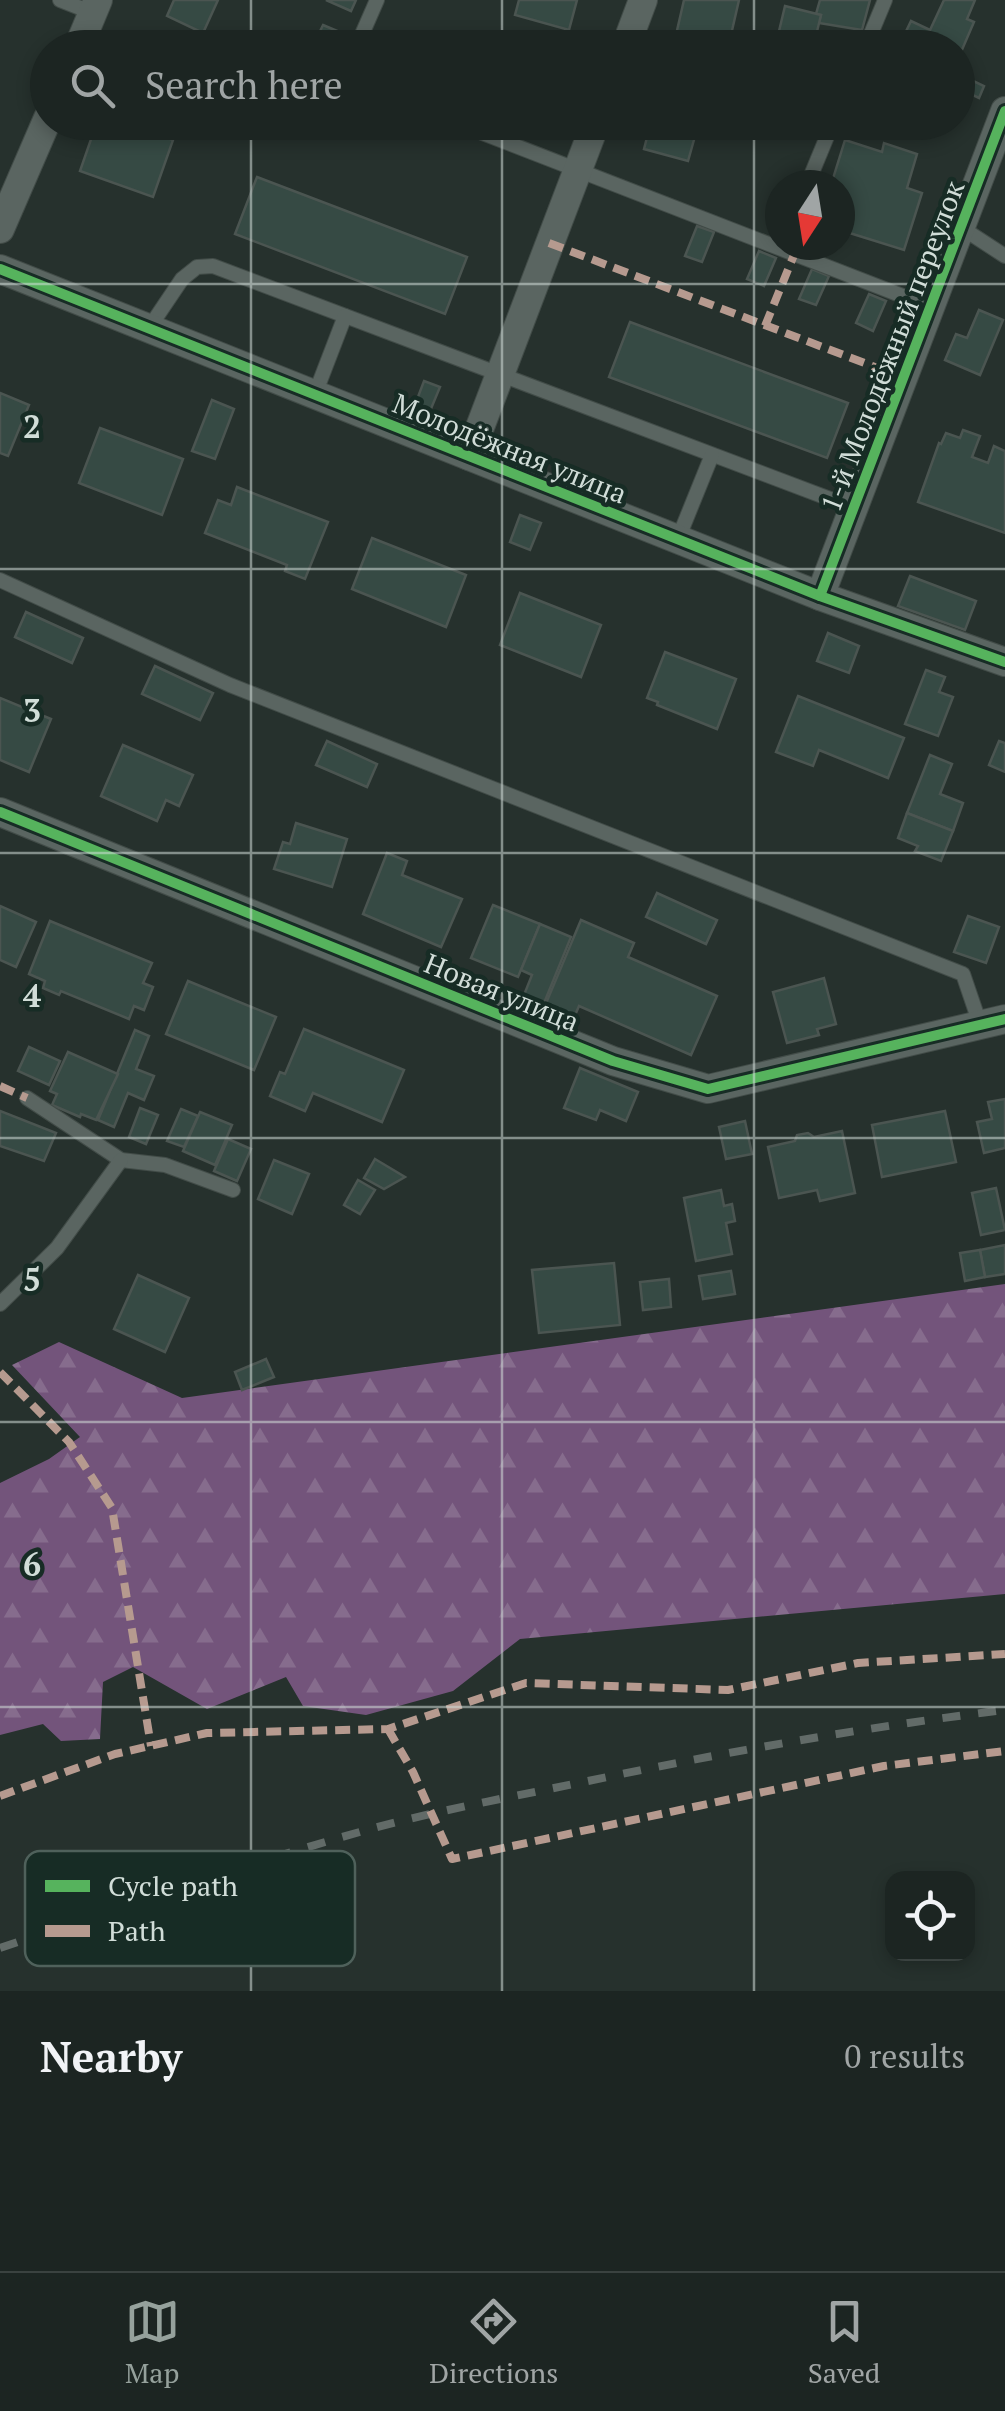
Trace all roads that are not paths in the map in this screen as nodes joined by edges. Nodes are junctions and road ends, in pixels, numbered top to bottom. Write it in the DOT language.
graph roads {
  1 [pos="60,0"];
  2 [pos="376,0"];
  3 [pos="643,0"];
  4 [pos="885,0"];
  5 [pos="96,6"];
  6 [pos="86,30"];
  7 [pos="364,30"];
  8 [pos="632,30"];
  9 [pos="872,30"];
  10 [pos="1005,111"];
  11 [pos="38,140"];
  12 [pos="498,140"];
  13 [pos="589,140"];
  14 [pos="826,140"];
  15 [pos="813,170"];
  16 [pos="576,172"];
  17 [pos="962,228"];
  18 [pos="0,229"];
  19 [pos="765,241"];
  20 [pos="1005,256"];
  21 [pos="814,260"];
  22 [pos="0,269"];
  23 [pos="932,307"];
  24 [pos="345,316"];
  25 [pos="149,328"];
  26 [pos="500,374"];
  27 [pos="315,394"];
  28 [pos="712,455"];
  29 [pos="469,456"];
  30 [pos="854,508"];
  31 [pos="678,539"];
  32 [pos="0,580"];
  33 [pos="820,596"];
  34 [pos="1005,662"];
  35 [pos="0,812"];
  36 [pos="993,1022"];
  37 [pos="27,1098"];
  38 [pos="121,1160"];
  39 [pos="234,1190"];
  40 [pos="0,1304"];
  1 -- 5 [label="lane"];
  2 -- 7 [label="lane"];
  3 -- 8 [label="street"];
  4 -- 9 [label="lane"];
  5 -- 6 [label="street"];
  10 -- 17 [label="street, 1-й Молодёжный переулок"];
  11 -- 18 [label="street"];
  12 -- 16 [label="lane"];
  13 -- 16 [label="street"];
  14 -- 15 [label="lane"];
  16 -- 19 [label="lane"];
  16 -- 26 [label="street"];
  17 -- 20 [label="lane"];
  17 -- 23 [label="street, 1-й Молодёжный переулок"];
  21 -- 23 [label="lane"];
  22 -- 25 [label="street, Молодёжная улица"];
  23 -- 30 [label="street, 1-й Молодёжный переулок"];
  24 -- 25 [label="lane"];
  24 -- 26 [label="lane"];
  24 -- 27 [label="lane"];
  25 -- 27 [label="street, Молодёжная улица"];
  26 -- 28 [label="lane"];
  26 -- 29 [label="street"];
  27 -- 29 [label="street, Молодёжная улица"];
  28 -- 30 [label="lane"];
  28 -- 31 [label="lane"];
  29 -- 31 [label="street, Молодёжная улица"];
  30 -- 33 [label="street, 1-й Молодёжный переулок"];
  31 -- 33 [label="street, Молодёжная улица"];
  32 -- 36 [label="lane"];
  33 -- 34 [label="street, Молодёжная улица"];
  35 -- 36 [label="street, Новая улица"];
  37 -- 38 [label="lane"];
  38 -- 39 [label="lane"];
  38 -- 40 [label="lane"];
}
